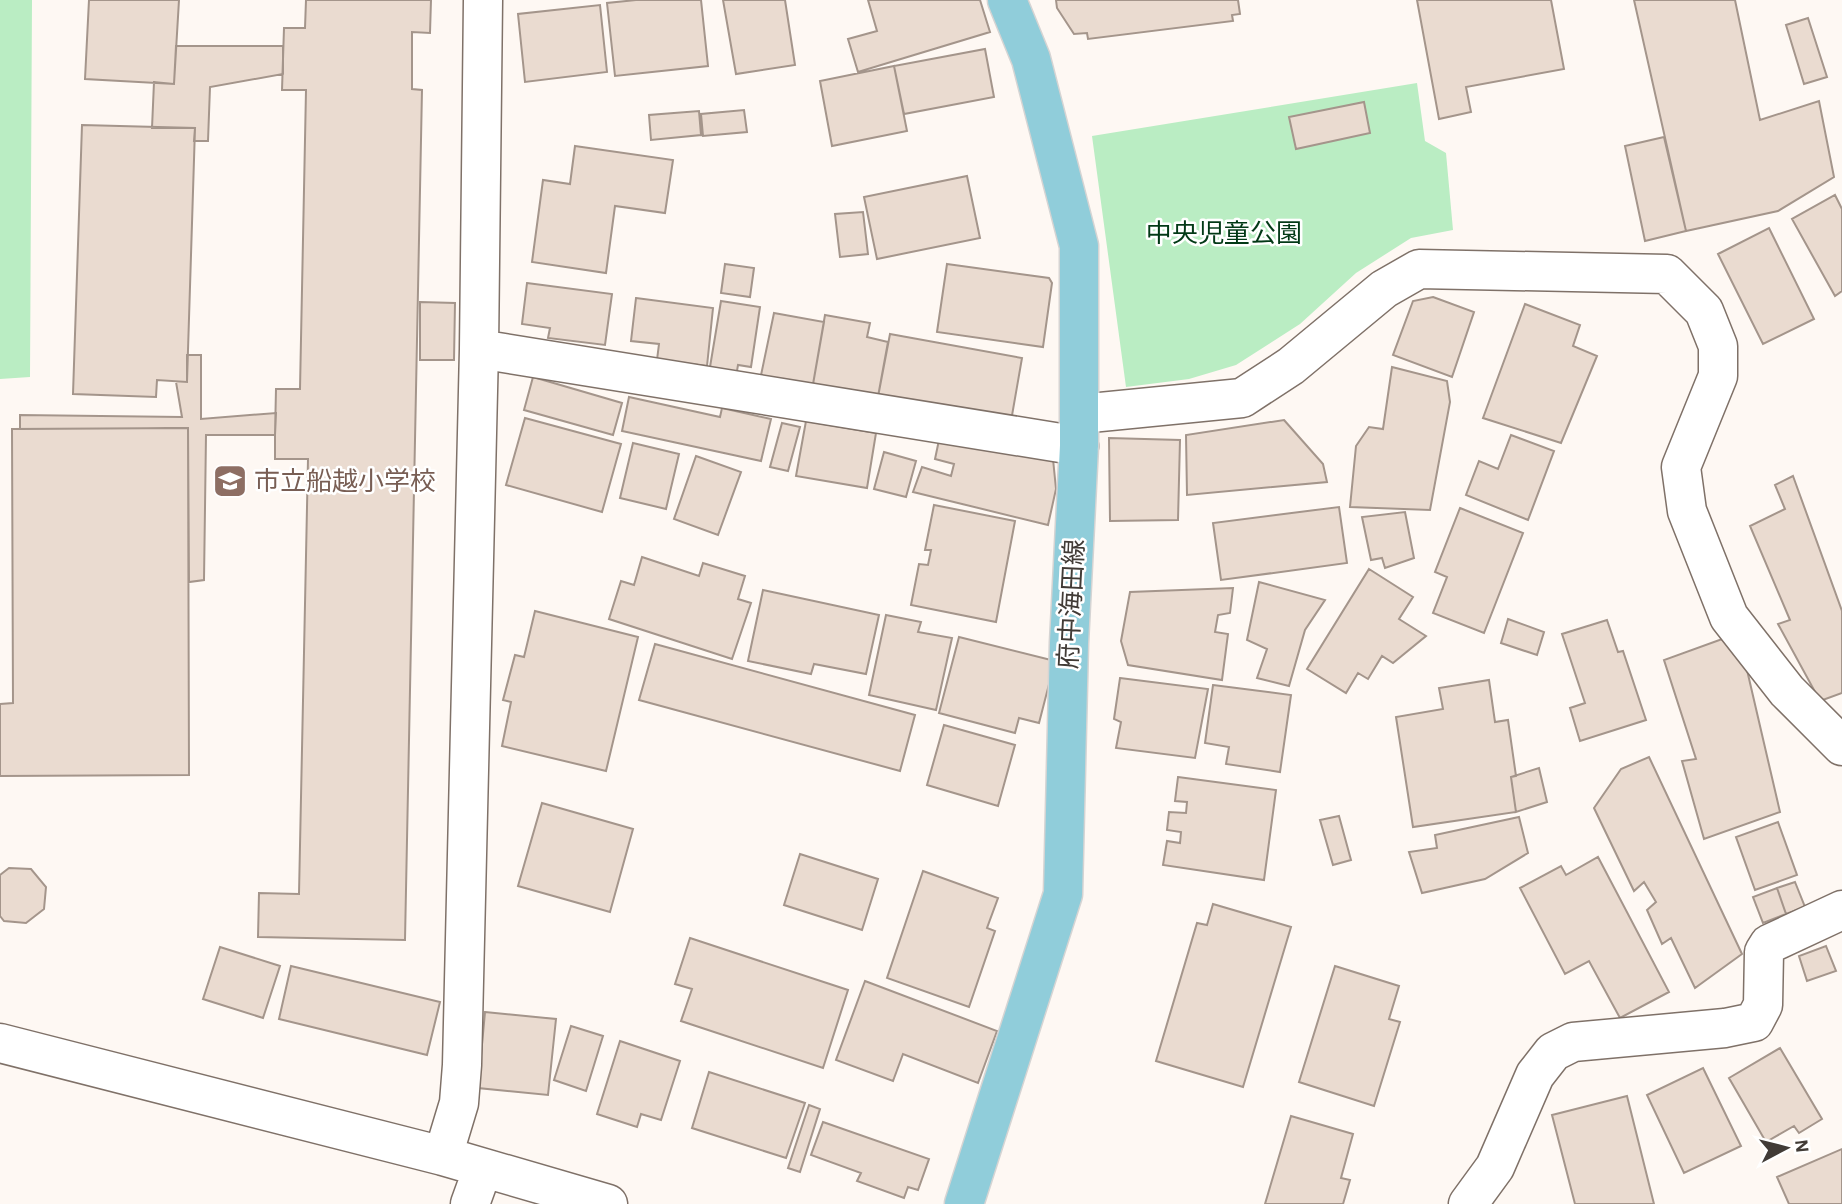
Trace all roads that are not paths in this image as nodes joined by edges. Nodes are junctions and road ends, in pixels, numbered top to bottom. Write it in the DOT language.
graph roads {
  1 [pos="483,0"];
  2 [pos="1006,0"];
  3 [pos="479,349"];
  4 [pos="1079,430"];
  5 [pos="1842,747"];
  6 [pos="1842,910"];
  7 [pos="0,1043"];
  8 [pos="443,1156"];
  9 [pos="483,1168"];
  10 [pos="598,1203"];
  11 [pos="470,1204"];
  12 [pos="964,1204"];
  13 [pos="1468,1204"];
  1 -- 3 [label="street"];
  2 -- 4 [label="main road, 府中海田線"];
  3 -- 4 [label="street"];
  3 -- 8 [label="street"];
  4 -- 5 [label="street"];
  4 -- 12 [label="main road, 府中海田線"];
  6 -- 13 [label="street"];
  7 -- 8 [label="street"];
  8 -- 9 [label="street"];
  9 -- 10 [label="street"];
  9 -- 11 [label="street"];
}
